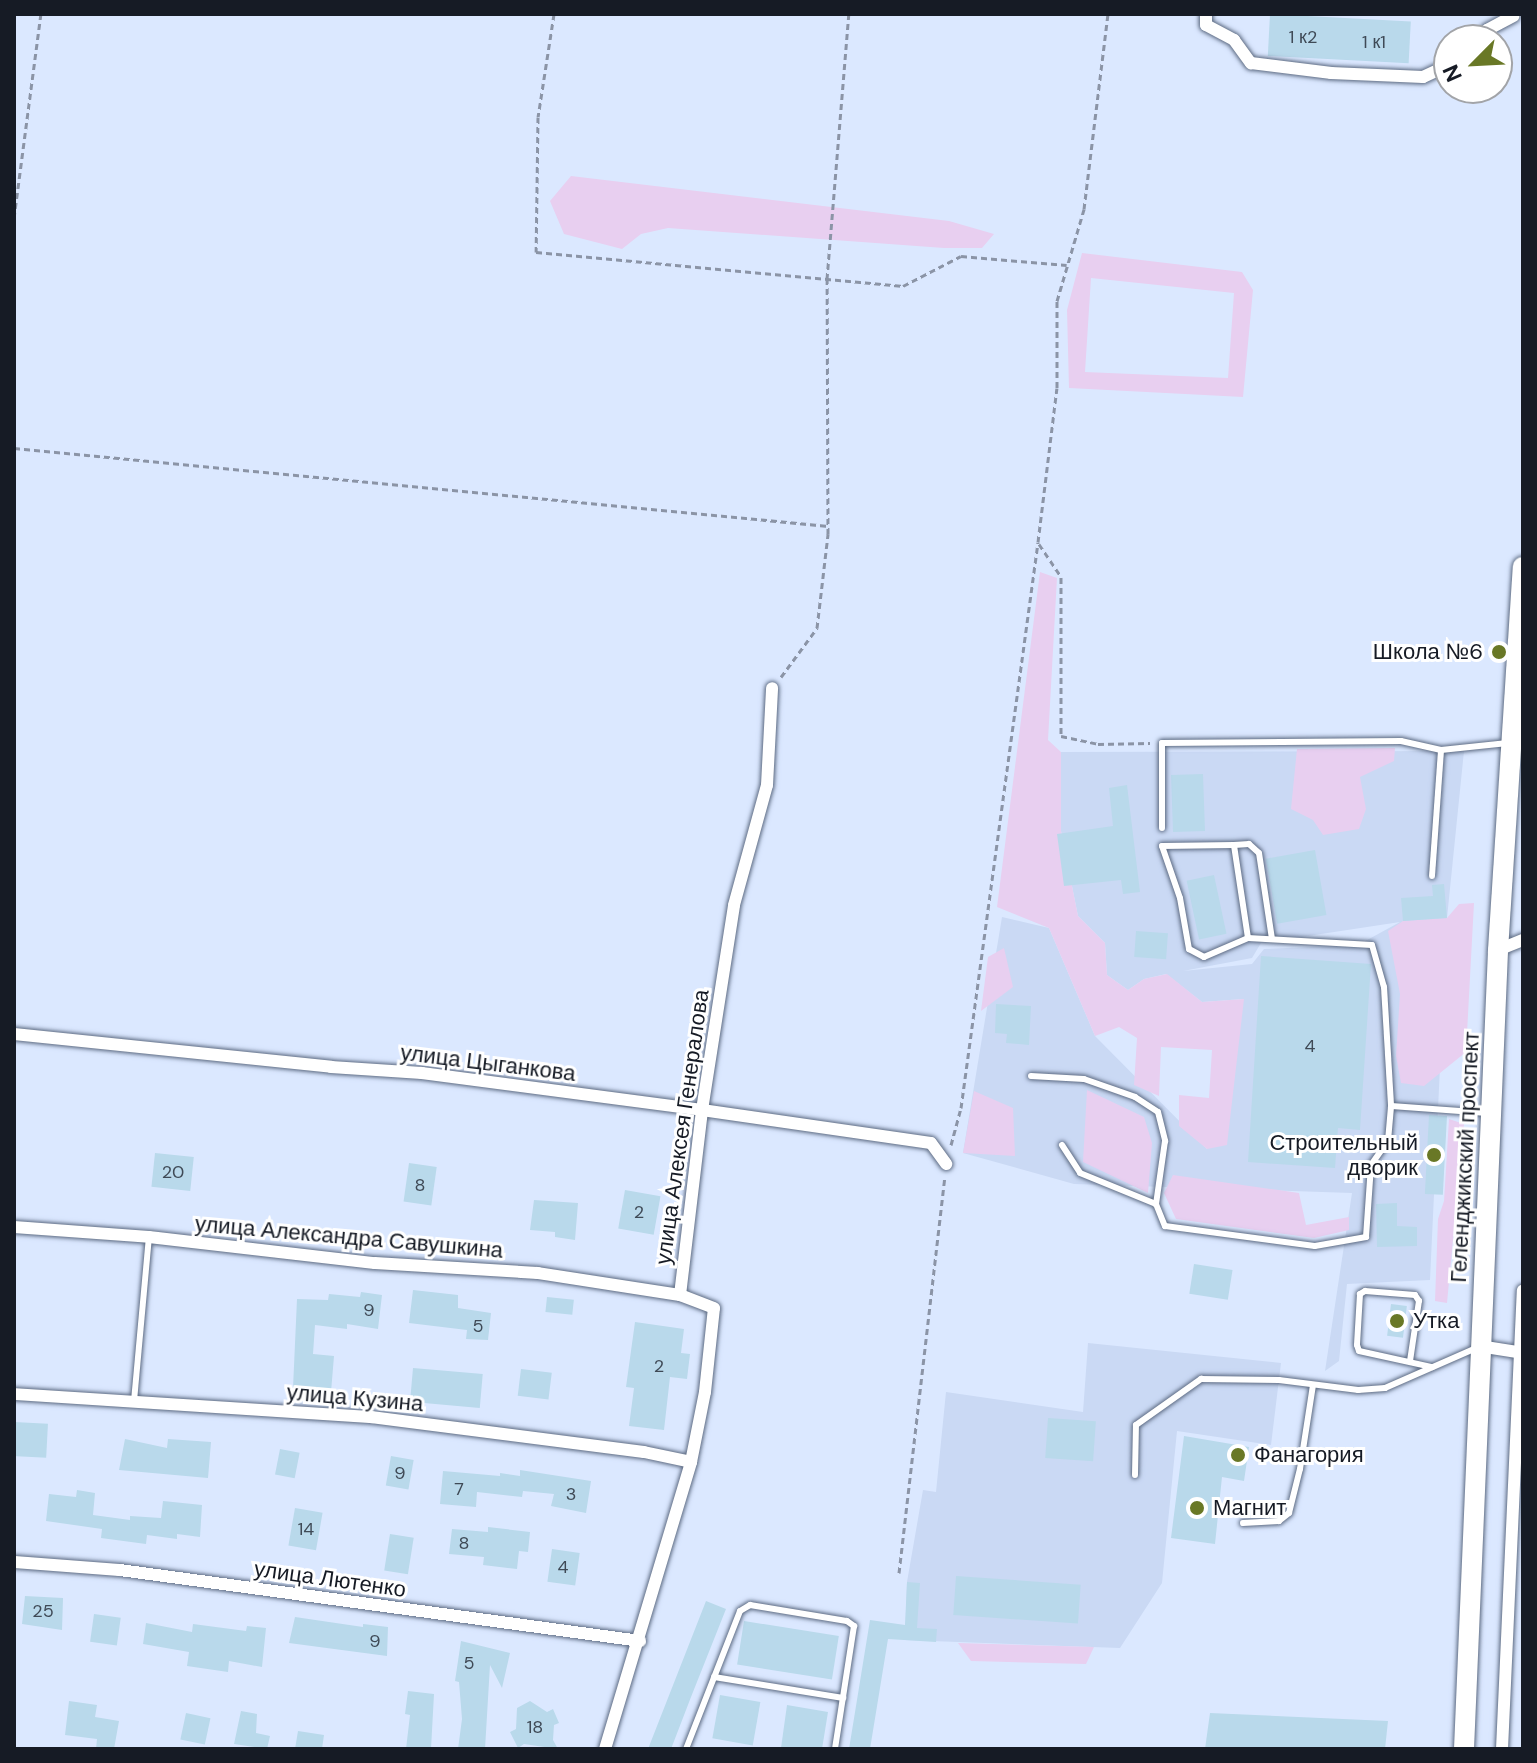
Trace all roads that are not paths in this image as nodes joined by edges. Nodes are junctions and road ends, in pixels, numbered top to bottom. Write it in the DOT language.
graph roads {
  1 [pos="1206,14"];
  2 [pos="1433,72"];
  3 [pos="1523,567"];
  4 [pos="772,688"];
  5 [pos="1518,711"];
  6 [pos="1512,743"];
  7 [pos="1441,750"];
  8 [pos="1162,828"];
  9 [pos="1234,845"];
  10 [pos="1432,876"];
  11 [pos="1248,938"];
  12 [pos="1272,939"];
  13 [pos="1523,940"];
  14 [pos="1498,950"];
  15 [pos="14,1034"];
  16 [pos="1031,1076"];
  17 [pos="1391,1106"];
  18 [pos="702,1110"];
  19 [pos="1492,1113"];
  20 [pos="1062,1145"];
  21 [pos="946,1164"];
  22 [pos="1156,1204"];
  23 [pos="14,1227"];
  24 [pos="149,1237"];
  25 [pos="1523,1290"];
  26 [pos="680,1295"];
  27 [pos="1479,1346"];
  28 [pos="1521,1353"];
  29 [pos="1410,1361"];
  30 [pos="1432,1367"];
  31 [pos="1313,1385"];
  32 [pos="14,1394"];
  33 [pos="134,1401"];
  34 [pos="691,1462"];
  35 [pos="1135,1475"];
  36 [pos="1243,1523"];
  37 [pos="14,1562"];
  38 [pos="640,1641"];
  39 [pos="714,1677"];
  40 [pos="843,1698"];
  41 [pos="605,1749"];
  42 [pos="686,1749"];
  43 [pos="835,1749"];
  44 [pos="1464,1749"];
  45 [pos="1502,1749"];
  1 -- 2 [label="street"];
  3 -- 5 [label="main road, Геленджикский проспект"];
  4 -- 18 [label="street, улица Алексея Генералова"];
  5 -- 6 [label="main road, Геленджикский проспект"];
  6 -- 7 [label="lane"];
  6 -- 14 [label="main road, Геленджикский проспект"];
  7 -- 8 [label="lane"];
  7 -- 10 [label="lane"];
  9 -- 11 [label="lane"];
  9 -- 11 [label="lane"];
  9 -- 12 [label="lane"];
  11 -- 12 [label="lane"];
  12 -- 17 [label="lane"];
  13 -- 14 [label="street"];
  14 -- 19 [label="main road, Геленджикский проспект"];
  15 -- 18 [label="street, улица Цыганкова"];
  16 -- 22 [label="lane"];
  17 -- 19 [label="lane"];
  17 -- 22 [label="lane"];
  18 -- 21 [label="street, улица Цыганкова"];
  18 -- 26 [label="street, улица Алексея Генералова"];
  19 -- 27 [label="main road, Геленджикский проспект"];
  20 -- 22 [label="lane"];
  23 -- 24 [label="street, улица Александра Савушкина"];
  24 -- 26 [label="street, улица Александра Савушкина"];
  24 -- 33 [label="lane"];
  25 -- 28 [label="street"];
  26 -- 34 [label="street, улица Алексея Генералова"];
  27 -- 28 [label="street"];
  27 -- 30 [label="lane"];
  27 -- 44 [label="main road, Геленджикский проспект"];
  28 -- 45 [label="street"];
  29 -- 29 [label="lane"];
  29 -- 30 [label="lane"];
  30 -- 31 [label="lane"];
  31 -- 35 [label="lane"];
  31 -- 36 [label="lane"];
  32 -- 33 [label="street, улица Кузина"];
  33 -- 34 [label="street, улица Кузина"];
  34 -- 38 [label="street, улица Алексея Генералова"];
  37 -- 38 [label="street, улица Лютенко"];
  38 -- 41 [label="street, улица Алексея Генералова"];
  39 -- 40 [label="lane"];
  39 -- 40 [label="lane"];
  39 -- 42 [label="lane"];
  40 -- 43 [label="lane"];
}
